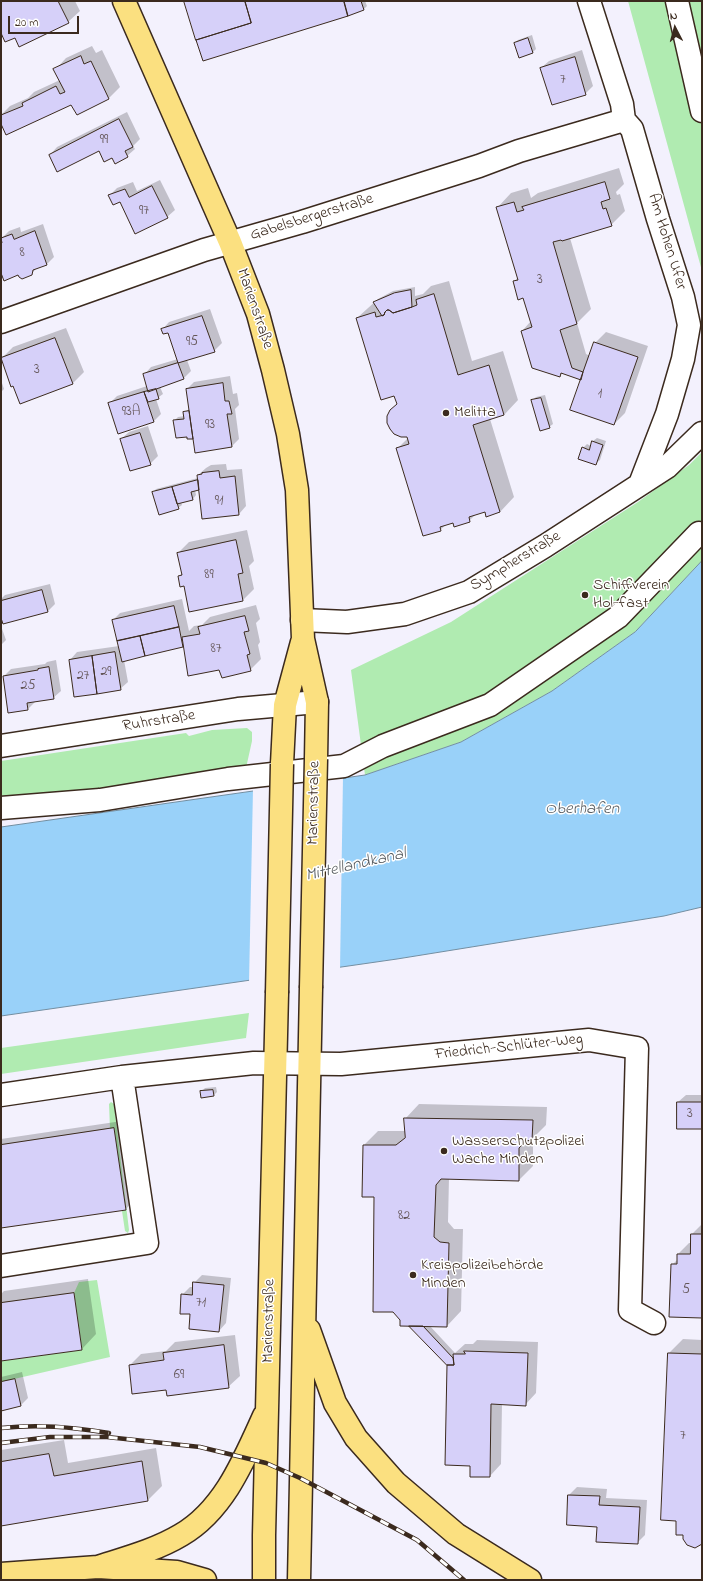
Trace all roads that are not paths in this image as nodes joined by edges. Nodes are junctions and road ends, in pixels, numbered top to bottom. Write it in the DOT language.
graph roads {
  1 [pos="124,1"];
  2 [pos="588,1"];
  3 [pos="677,1"];
  4 [pos="702,111"];
  5 [pos="624,120"];
  6 [pos="230,242"];
  7 [pos="1,322"];
  8 [pos="702,433"];
  9 [pos="640,484"];
  10 [pos="699,533"];
  11 [pos="302,629"];
  12 [pos="317,702"];
  13 [pos="285,705"];
  14 [pos="1,746"];
  15 [pos="1,808"];
  16 [pos="275,1063"];
  17 [pos="309,1065"];
  18 [pos="122,1077"];
  19 [pos="1,1095"];
  20 [pos="1,1266"];
  21 [pos="304,1314"];
  22 [pos="654,1323"];
  23 [pos="268,1408"];
  24 [pos="98,1567"];
  25 [pos="1,1574"];
  26 [pos="266,1577"];
  27 [pos="205,1580"];
  28 [pos="299,1580"];
  29 [pos="530,1580"];
  1 -- 6 [label="main road, Marienstraße"];
  2 -- 5 [label="street, Am Hohen Ufer"];
  3 -- 4 [label="street"];
  5 -- 6 [label="street, Gabelsbergerstraße"];
  5 -- 9 [label="street, Am Hohen Ufer"];
  6 -- 7 [label="street, Gabelsbergerstraße"];
  6 -- 11 [label="main road, Marienstraße"];
  8 -- 9 [label="street, Sympherstraße"];
  9 -- 11 [label="street, Sympherstraße"];
  10 -- 15 [label="street"];
  11 -- 12 [label="main road, Marienstraße"];
  11 -- 13 [label="main road, Marienstraße"];
  12 -- 13 [label="street, Ruhrstraße"];
  12 -- 17 [label="main road, Marienstraße, bridge"];
  13 -- 14 [label="street, Ruhrstraße"];
  13 -- 16 [label="main road, Marienstraße, bridge"];
  16 -- 17 [label="street"];
  16 -- 18 [label="street"];
  16 -- 23 [label="main road, Marienstraße"];
  17 -- 21 [label="main road, Marienstraße"];
  17 -- 22 [label="street, Friedrich-Schlüter-Weg"];
  18 -- 19 [label="street"];
  18 -- 20 [label="street"];
  21 -- 28 [label="main road, Marienstraße"];
  21 -- 29 [label="main road"];
  23 -- 24 [label="main road"];
  23 -- 26 [label="main road, Marienstraße"];
  24 -- 25 [label="main road"];
  24 -- 27 [label="main road"];
}
